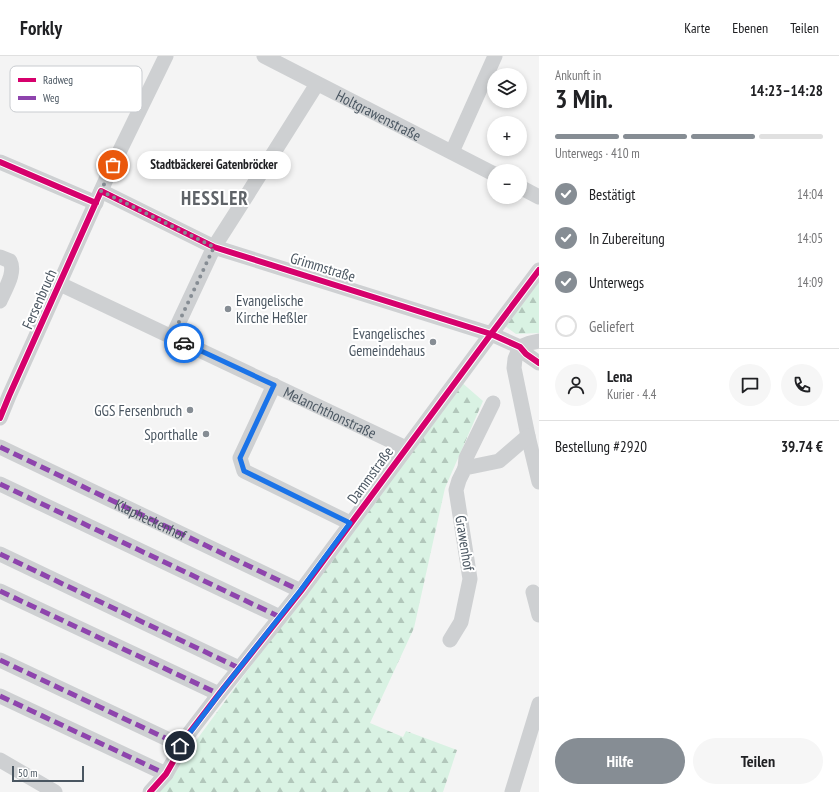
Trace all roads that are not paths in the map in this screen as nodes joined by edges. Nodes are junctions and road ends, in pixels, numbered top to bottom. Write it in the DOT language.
graph roads {
  1 [pos="166,56"];
  2 [pos="264,56"];
  3 [pos="495,56"];
  4 [pos="317,84"];
  5 [pos="142,105"];
  6 [pos="139,112"];
  7 [pos="452,152"];
  8 [pos="0,162"];
  9 [pos="487,170"];
  10 [pos="527,191"];
  11 [pos="98,197"];
  12 [pos="539,197"];
  13 [pos="214,247"];
  14 [pos="0,257"];
  15 [pos="539,270"];
  16 [pos="60,284"];
  17 [pos="0,301"];
  18 [pos="491,334"];
  19 [pos="172,337"];
  20 [pos="539,341"];
  21 [pos="520,347"];
  22 [pos="539,363"];
  23 [pos="274,385"];
  24 [pos="492,403"];
  25 [pos="0,418"];
  26 [pos="528,436"];
  27 [pos="0,447"];
  28 [pos="406,448"];
  29 [pos="465,468"];
  30 [pos="539,482"];
  31 [pos="0,484"];
  32 [pos="350,523"];
  33 [pos="0,554"];
  34 [pos="0,591"];
  35 [pos="300,591"];
  36 [pos="533,592"];
  37 [pos="539,615"];
  38 [pos="280,617"];
  39 [pos="450,640"];
  40 [pos="0,660"];
  41 [pos="239,668"];
  42 [pos="219,694"];
  43 [pos="0,696"];
  44 [pos="539,704"];
  45 [pos="180,746"];
  46 [pos="0,760"];
  47 [pos="166,774"];
  48 [pos="55,792"];
  49 [pos="150,792"];
  50 [pos="512,792"];
  1 -- 5 [label="street, Fersenbruch"];
  2 -- 4 [label="street, Holtgrawenstraße"];
  3 -- 7 [label="street"];
  4 -- 7 [label="street, Holtgrawenstraße"];
  4 -- 13 [label="street"];
  6 -- 11 [label="street, Fersenbruch"];
  7 -- 9 [label="street, Holtgrawenstraße"];
  8 -- 11 [label="street, Grimmstraße"];
  10 -- 12 [label="street"];
  11 -- 13 [label="street, Grimmstraße"];
  11 -- 16 [label="street, Fersenbruch"];
  13 -- 18 [label="street, Grimmstraße"];
  13 -- 19 [label="street"];
  14 -- 17 [label="street"];
  15 -- 18 [label="street, Dammstraße"];
  16 -- 19 [label="street, Melanchthonstraße"];
  16 -- 25 [label="street, Fersenbruch"];
  18 -- 21 [label="street, Grimmstraße"];
  18 -- 28 [label="street, Dammstraße"];
  19 -- 23 [label="street, Melanchthonstraße"];
  20 -- 21 [label="street"];
  21 -- 22 [label="street, Grimmstraße"];
  21 -- 26 [label="street"];
  23 -- 28 [label="street, Melanchthonstraße"];
  23 -- 32 [label="street"];
  24 -- 29 [label="street, Grawenhof"];
  26 -- 29 [label="street"];
  26 -- 30 [label="street"];
  27 -- 35 [label="street, Klapheckenhof"];
  28 -- 32 [label="street, Dammstraße"];
  29 -- 39 [label="street, Grawenhof"];
  31 -- 38 [label="street"];
  32 -- 35 [label="street, Dammstraße"];
  33 -- 41 [label="street"];
  34 -- 42 [label="street"];
  35 -- 38 [label="street, Dammstraße"];
  36 -- 37 [label="street"];
  38 -- 41 [label="street, Dammstraße"];
  40 -- 45 [label="street"];
  41 -- 42 [label="street, Dammstraße"];
  42 -- 45 [label="street, Dammstraße"];
  43 -- 47 [label="street"];
  44 -- 50 [label="street"];
  45 -- 47 [label="street, Dammstraße"];
  46 -- 48 [label="street"];
  47 -- 49 [label="street, Dammstraße"];
}
